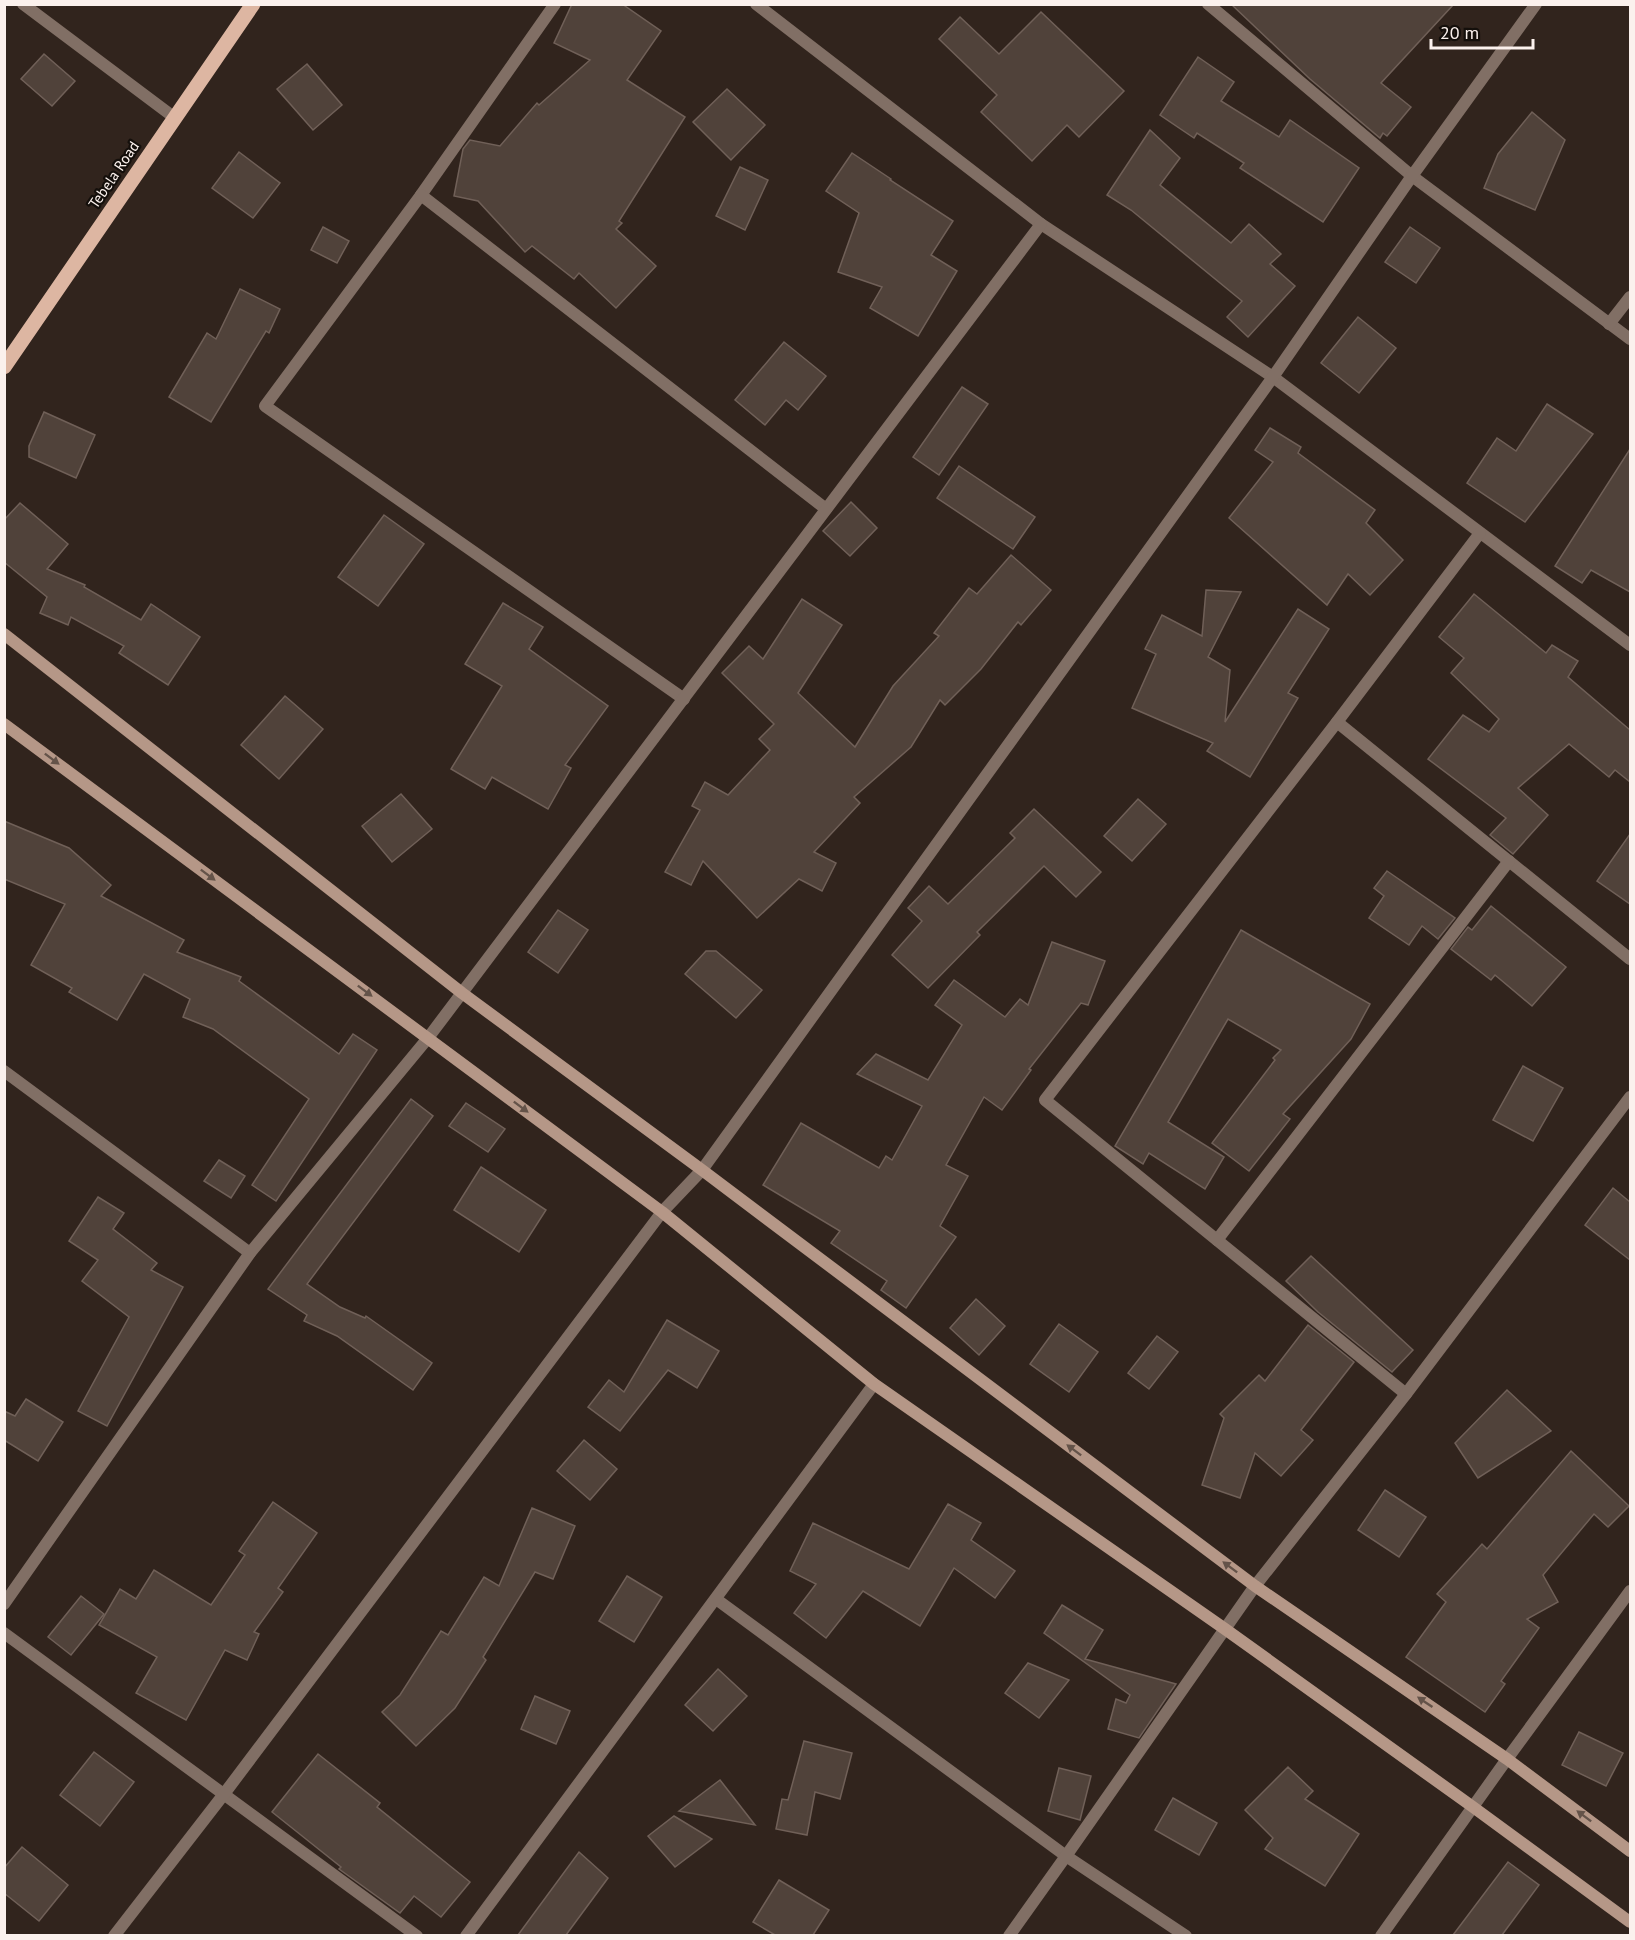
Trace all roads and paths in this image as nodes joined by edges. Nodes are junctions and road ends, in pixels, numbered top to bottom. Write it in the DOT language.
graph roads {
  1 [pos="23,4"];
  2 [pos="253,4"];
  3 [pos="555,4"];
  4 [pos="756,4"];
  5 [pos="1536,4"];
  6 [pos="1214,6"];
  7 [pos="175,118"];
  8 [pos="1412,177"];
  9 [pos="421,195"];
  10 [pos="1041,224"];
  11 [pos="1630,297"];
  12 [pos="1609,324"];
  13 [pos="1630,339"];
  14 [pos="4,366"];
  15 [pos="1273,376"];
  16 [pos="826,509"];
  17 [pos="1480,532"];
  18 [pos="4,634"];
  19 [pos="1630,645"];
  20 [pos="684,699"];
  21 [pos="1337,722"];
  22 [pos="4,724"];
  23 [pos="1509,861"];
  24 [pos="1630,959"];
  25 [pos="462,993"];
  26 [pos="428,1038"];
  27 [pos="4,1071"];
  28 [pos="1630,1097"];
  29 [pos="702,1170"];
  30 [pos="662,1212"];
  31 [pos="1217,1240"];
  32 [pos="250,1253"];
  33 [pos="874,1384"];
  34 [pos="1406,1394"];
  35 [pos="1255,1586"];
  36 [pos="1630,1591"];
  37 [pos="716,1599"];
  38 [pos="4,1604"];
  39 [pos="1224,1629"];
  40 [pos="4,1634"];
  41 [pos="1507,1759"];
  42 [pos="224,1794"];
  43 [pos="1473,1807"];
  44 [pos="1630,1851"];
  45 [pos="1066,1856"];
  46 [pos="1630,1922"];
  47 [pos="114,1935"];
  48 [pos="417,1935"];
  49 [pos="466,1935"];
  50 [pos="1009,1935"];
  51 [pos="1186,1935"];
  52 [pos="1381,1935"];
  1 -- 7 [label="street"];
  2 -- 7 [label="main road, Tebela Road"];
  3 -- 9 [label="street"];
  4 -- 10 [label="street"];
  5 -- 8 [label="street"];
  6 -- 8 [label="street"];
  7 -- 14 [label="main road, Tebela Road"];
  8 -- 12 [label="street"];
  8 -- 15 [label="street"];
  9 -- 16 [label="street"];
  9 -- 20 [label="street"];
  10 -- 15 [label="street"];
  10 -- 16 [label="street"];
  11 -- 12 [label="street"];
  12 -- 13 [label="street"];
  15 -- 17 [label="street"];
  15 -- 29 [label="street"];
  16 -- 20 [label="street"];
  17 -- 19 [label="street"];
  17 -- 21 [label="street"];
  18 -- 25 [label="main road"];
  20 -- 25 [label="street"];
  21 -- 23 [label="street"];
  21 -- 31 [label="street"];
  22 -- 26 [label="main road, one-way"];
  23 -- 24 [label="street"];
  23 -- 31 [label="street"];
  25 -- 26 [label="street"];
  25 -- 29 [label="main road"];
  26 -- 30 [label="main road, one-way"];
  26 -- 32 [label="street"];
  27 -- 32 [label="street"];
  28 -- 34 [label="street"];
  29 -- 30 [label="street"];
  35 -- 29 [label="main road, one-way"];
  30 -- 33 [label="main road"];
  30 -- 42 [label="street"];
  31 -- 34 [label="street"];
  32 -- 38 [label="street"];
  33 -- 37 [label="street"];
  33 -- 39 [label="main road"];
  34 -- 35 [label="street"];
  35 -- 39 [label="street"];
  41 -- 35 [label="main road, one-way"];
  36 -- 41 [label="street"];
  37 -- 45 [label="street"];
  37 -- 49 [label="street"];
  39 -- 43 [label="main road"];
  39 -- 45 [label="street"];
  40 -- 42 [label="street"];
  41 -- 43 [label="street"];
  44 -- 41 [label="main road, one-way"];
  42 -- 47 [label="street"];
  42 -- 48 [label="street"];
  43 -- 46 [label="main road"];
  43 -- 52 [label="street"];
  45 -- 50 [label="street"];
  45 -- 51 [label="street"];
}
